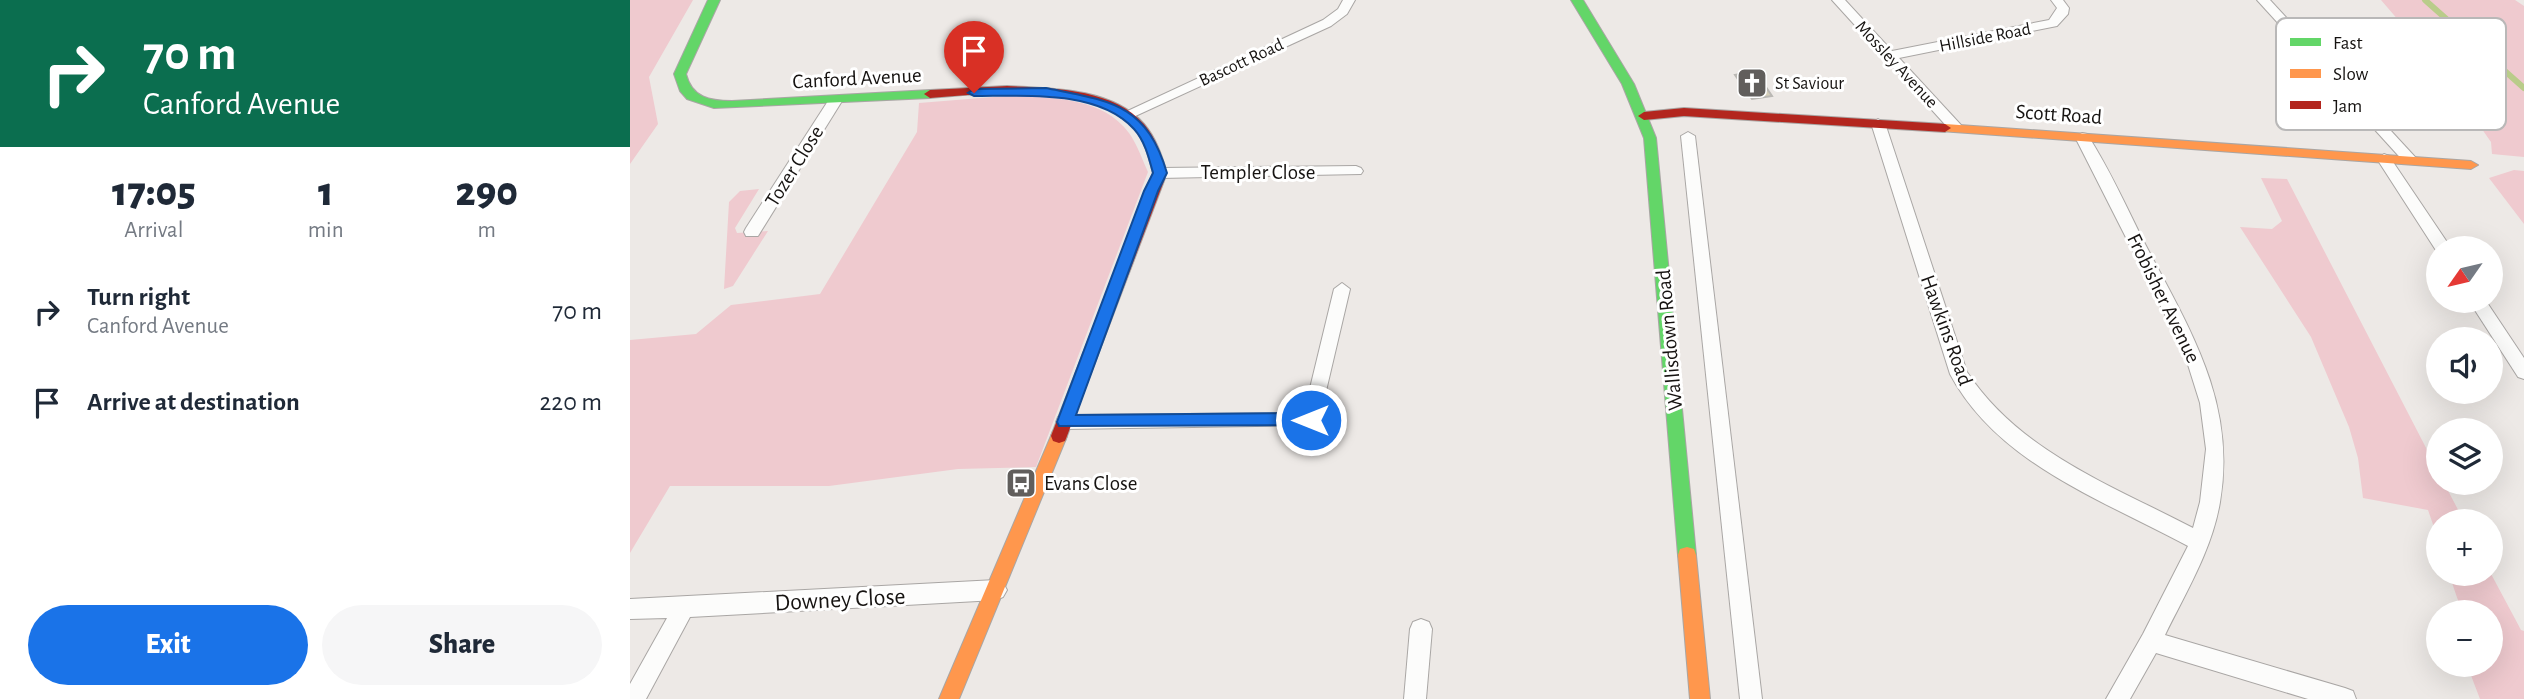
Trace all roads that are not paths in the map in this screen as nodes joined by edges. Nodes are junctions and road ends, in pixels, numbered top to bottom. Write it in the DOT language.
graph roads {
  1 [pos="714,0"];
  2 [pos="1349,0"];
  3 [pos="1577,0"];
  4 [pos="1838,0"];
  5 [pos="2057,0"];
  6 [pos="2263,0"];
  7 [pos="2280,18"];
  8 [pos="1888,56"];
  9 [pos="835,101"];
  10 [pos="1126,115"];
  11 [pos="1644,116"];
  12 [pos="1878,123"];
  13 [pos="1956,128"];
  14 [pos="2383,130"];
  15 [pos="1688,136"];
  16 [pos="2082,137"];
  17 [pos="2384,159"];
  18 [pos="2411,161"];
  19 [pos="2470,165"];
  20 [pos="1356,171"];
  21 [pos="1160,173"];
  22 [pos="752,232"];
  23 [pos="2435,236"];
  24 [pos="1342,289"];
  25 [pos="2485,313"];
  26 [pos="2524,372"];
  27 [pos="1065,422"];
  28 [pos="2200,541"];
  29 [pos="996,590"];
  30 [pos="684,608"];
  31 [pos="630,609"];
  32 [pos="1421,629"];
  33 [pos="2151,642"];
  34 [pos="634,699"];
  35 [pos="949,699"];
  36 [pos="1415,699"];
  37 [pos="1700,699"];
  38 [pos="1751,699"];
  39 [pos="2117,699"];
  40 [pos="2345,699"];
  1 -- 9 [label="street, Canford Avenue"];
  2 -- 10 [label="street, Bascott Road"];
  3 -- 11 [label="street, Wallisdown Road"];
  4 -- 8 [label="street, Mossley Avenue"];
  5 -- 8 [label="street, Hillside Road"];
  6 -- 7 [label="street"];
  8 -- 13 [label="street, Mossley Avenue"];
  9 -- 10 [label="street, Canford Avenue"];
  9 -- 22 [label="street, Tozer Close"];
  10 -- 21 [label="street, Canford Avenue"];
  11 -- 12 [label="street, Scott Road"];
  11 -- 37 [label="street, Wallisdown Road"];
  12 -- 13 [label="street, Scott Road"];
  12 -- 28 [label="street, Hawkins Road"];
  13 -- 16 [label="street, Scott Road"];
  14 -- 18 [label="street"];
  15 -- 38 [label="street, Wallisdown Road"];
  16 -- 17 [label="street, Scott Road"];
  16 -- 28 [label="street, Frobisher Avenue"];
  17 -- 18 [label="street, Scott Road"];
  17 -- 23 [label="street"];
  18 -- 19 [label="street, Scott Road"];
  20 -- 21 [label="street, Templer Close"];
  21 -- 27 [label="street"];
  24 -- 27 [label="street"];
  25 -- 26 [label="street"];
  27 -- 29 [label="street"];
  28 -- 33 [label="street, Frobisher Avenue"];
  29 -- 30 [label="street, Downey Close"];
  29 -- 35 [label="street"];
  30 -- 31 [label="street, Downey Close"];
  30 -- 34 [label="street"];
  32 -- 36 [label="street"];
  33 -- 39 [label="street, Frobisher Avenue"];
  33 -- 40 [label="street"];
}
